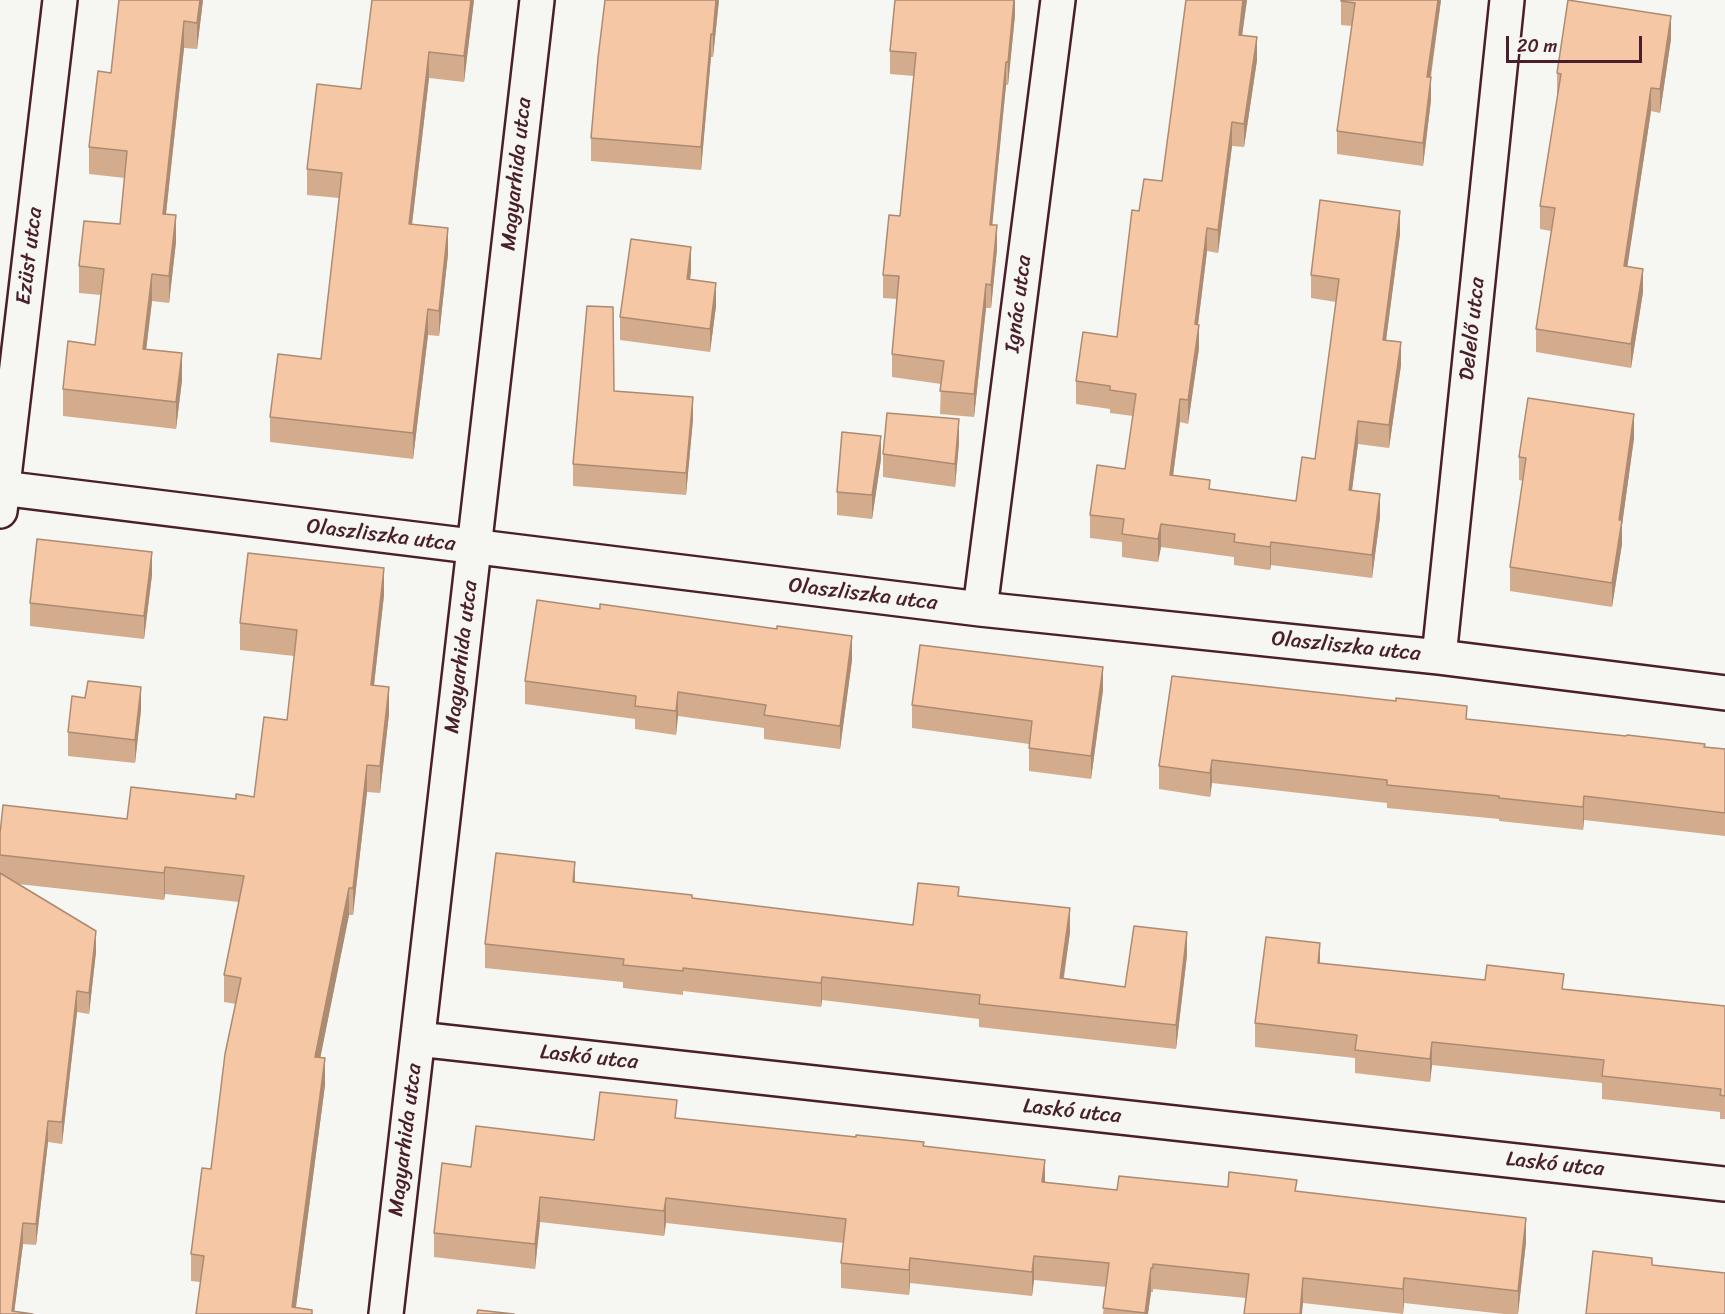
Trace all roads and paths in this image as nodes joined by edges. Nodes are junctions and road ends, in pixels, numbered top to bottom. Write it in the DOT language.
graph roads {
  1 [pos="60,0"];
  2 [pos="537,0"];
  3 [pos="1058,0"];
  4 [pos="1507,0"];
  5 [pos="1,500"];
  6 [pos="475,548"];
  7 [pos="981,609"];
  8 [pos="1439,657"];
  9 [pos="1725,693"];
  10 [pos="418,1039"];
  11 [pos="1725,1184"];
  12 [pos="386,1314"];
  1 -- 5 [label="street, Ezüst utca"];
  2 -- 6 [label="street, Magyarhida utca"];
  3 -- 7 [label="street, Ignác utca"];
  4 -- 8 [label="street, Delelő utca"];
  5 -- 6 [label="street, Olaszliszka utca"];
  6 -- 7 [label="street, Olaszliszka utca"];
  6 -- 10 [label="street, Magyarhida utca"];
  7 -- 8 [label="street, Olaszliszka utca"];
  8 -- 9 [label="street, Olaszliszka utca"];
  10 -- 11 [label="street, Laskó utca"];
  10 -- 12 [label="street, Magyarhida utca"];
}
